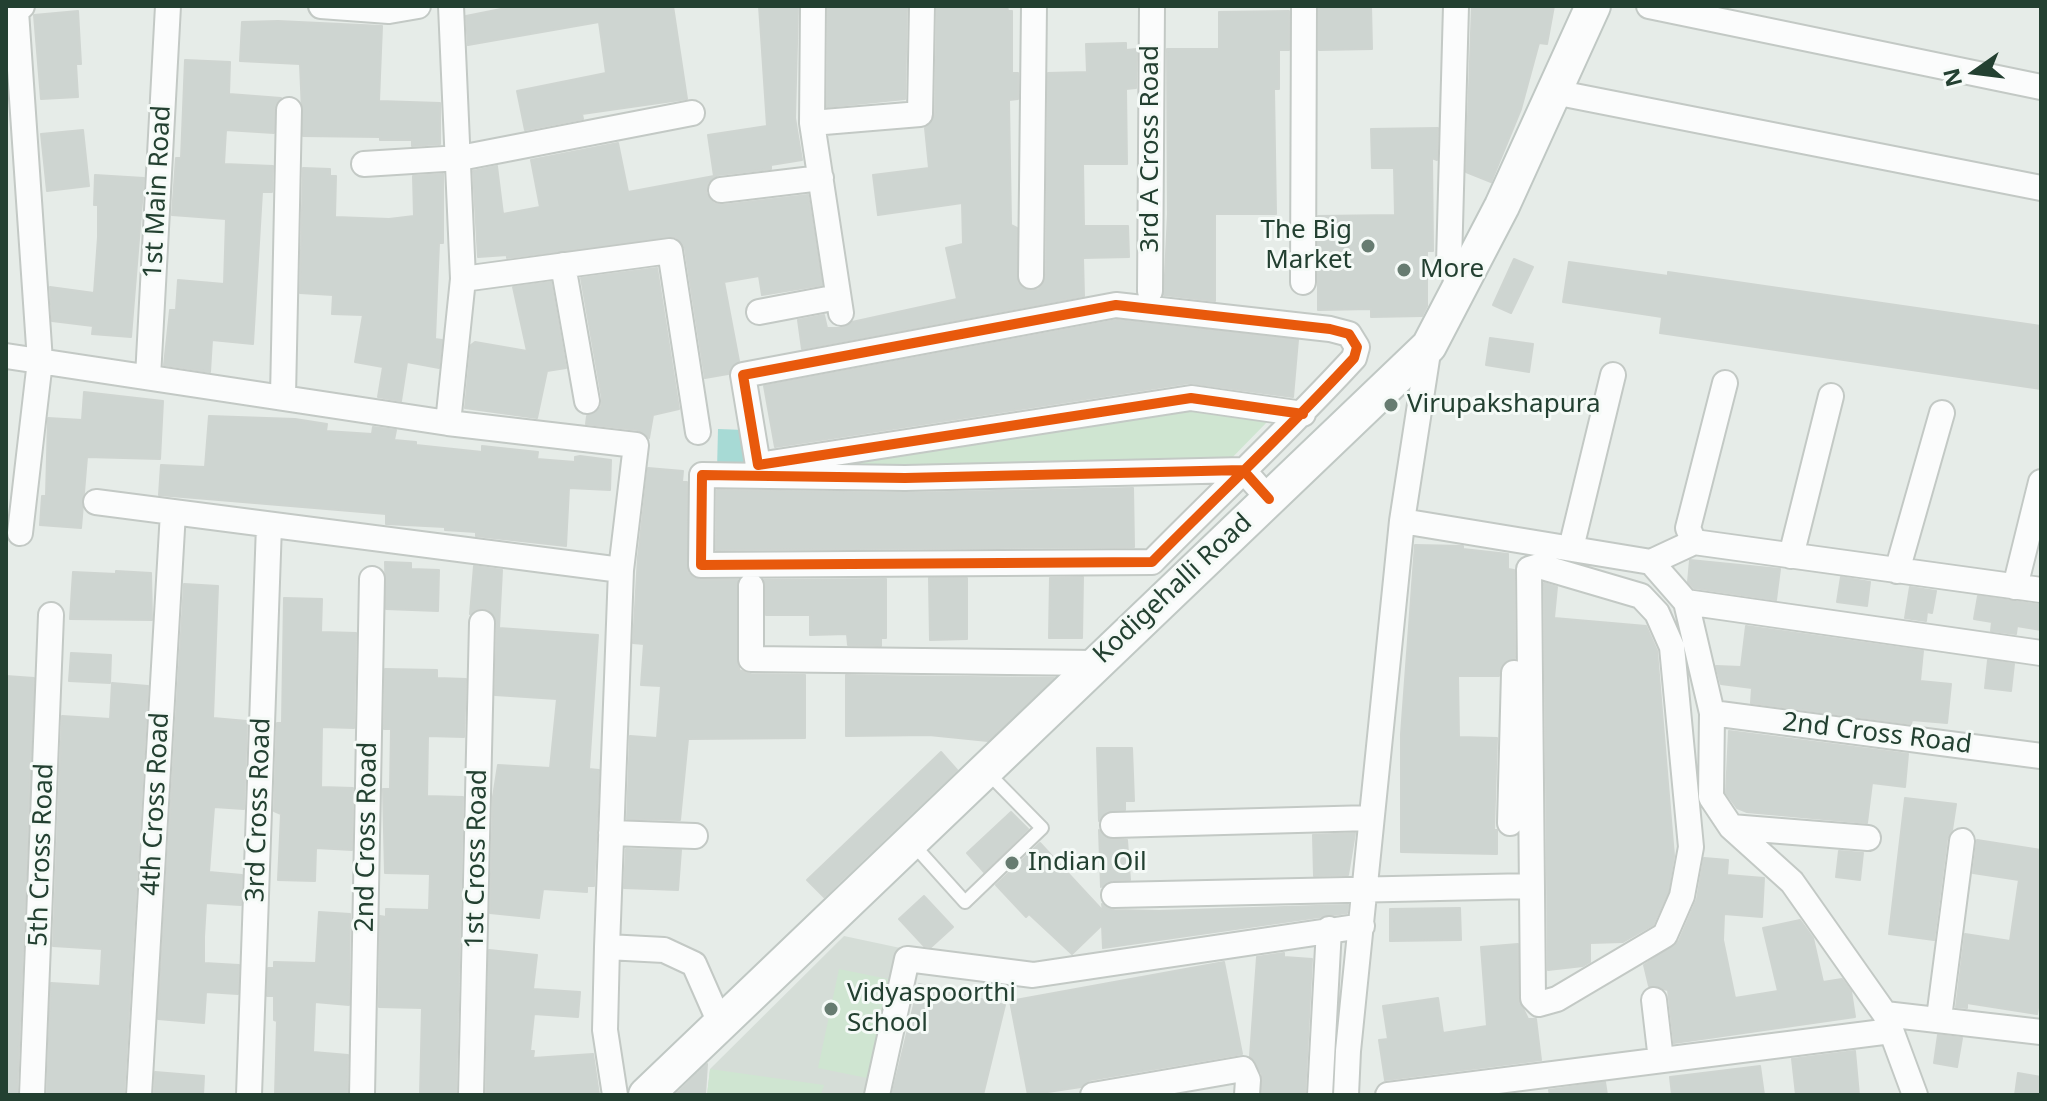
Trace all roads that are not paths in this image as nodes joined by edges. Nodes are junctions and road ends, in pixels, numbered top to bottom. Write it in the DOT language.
graph roads {
  1 [pos="22,6"];
  2 [pos="168,6"];
  3 [pos="321,6"];
  4 [pos="418,6"];
  5 [pos="451,6"];
  6 [pos="813,6"];
  7 [pos="922,6"];
  8 [pos="1034,6"];
  9 [pos="1152,6"];
  10 [pos="1304,6"];
  11 [pos="1456,6"];
  12 [pos="1593,6"];
  13 [pos="1649,6"];
  14 [pos="12,49"];
  15 [pos="2041,87"];
  16 [pos="1554,92"];
  17 [pos="289,110"];
  18 [pos="692,113"];
  19 [pos="812,123"];
  20 [pos="16,157"];
  21 [pos="460,158"];
  22 [pos="364,164"];
  23 [pos="821,178"];
  24 [pos="2041,188"];
  25 [pos="721,190"];
  26 [pos="563,265"];
  27 [pos="1031,276"];
  28 [pos="463,279"];
  29 [pos="1303,282"];
  30 [pos="1460,287"];
  31 [pos="1150,291"];
  32 [pos="759,312"];
  33 [pos="1429,346"];
  34 [pos="6,356"];
  35 [pos="40,361"];
  36 [pos="1613,375"];
  37 [pos="148,377"];
  38 [pos="1725,383"];
  39 [pos="283,396"];
  40 [pos="1831,396"];
  41 [pos="587,401"];
  42 [pos="1942,413"];
  43 [pos="1303,414"];
  44 [pos="448,423"];
  45 [pos="698,432"];
  46 [pos="1246,468"];
  47 [pos="2041,482"];
  48 [pos="1272,495"];
  49 [pos="96,502"];
  50 [pos="173,512"];
  51 [pos="1402,521"];
  52 [pos="269,525"];
  53 [pos="20,533"];
  54 [pos="1518,540"];
  55 [pos="1694,542"];
  56 [pos="1571,548"];
  57 [pos="1791,556"];
  58 [pos="1654,566"];
  59 [pos="621,570"];
  60 [pos="1897,571"];
  61 [pos="372,579"];
  62 [pos="751,586"];
  63 [pos="2015,587"];
  64 [pos="2041,590"];
  65 [pos="1640,596"];
  66 [pos="1686,602"];
  67 [pos="51,615"];
  68 [pos="482,623"];
  69 [pos="2041,653"];
  70 [pos="1095,663"];
  71 [pos="1712,713"];
  72 [pos="2041,756"];
  73 [pos="984,769"];
  74 [pos="1371,818"];
  75 [pos="1510,823"];
  76 [pos="1113,825"];
  77 [pos="1731,827"];
  78 [pos="611,833"];
  79 [pos="695,836"];
  80 [pos="1868,838"];
  81 [pos="909,840"];
  82 [pos="1962,841"];
  83 [pos="1532,886"];
  84 [pos="1364,888"];
  85 [pos="1114,895"];
  86 [pos="1362,926"];
  87 [pos="1329,929"];
  88 [pos="607,947"];
  89 [pos="1654,1000"];
  90 [pos="1939,1018"];
  91 [pos="1888,1022"];
  92 [pos="720,1023"];
  93 [pos="2041,1032"];
  94 [pos="1661,1060"];
  95 [pos="32,1095"];
  96 [pos="139,1095"];
  97 [pos="249,1095"];
  98 [pos="362,1095"];
  99 [pos="471,1095"];
  100 [pos="615,1095"];
  101 [pos="646,1095"];
  102 [pos="877,1095"];
  103 [pos="1093,1095"];
  104 [pos="1247,1095"];
  105 [pos="1320,1095"];
  106 [pos="1346,1095"];
  107 [pos="1388,1095"];
  108 [pos="1915,1095"];
  1 -- 14 [label="street"];
  2 -- 37 [label="street, 1st Main Road"];
  3 -- 4 [label="street"];
  5 -- 21 [label="street"];
  6 -- 19 [label="street"];
  7 -- 19 [label="street"];
  8 -- 27 [label="street"];
  9 -- 31 [label="street, 3rd A Cross Road"];
  10 -- 29 [label="street"];
  11 -- 30 [label="street"];
  12 -- 16 [label="main road, Kodigehalli Road"];
  13 -- 15 [label="street"];
  14 -- 20 [label="street"];
  16 -- 24 [label="street"];
  16 -- 30 [label="main road, Kodigehalli Road"];
  17 -- 39 [label="street"];
  18 -- 21 [label="street"];
  19 -- 23 [label="street"];
  20 -- 35 [label="street"];
  21 -- 22 [label="street"];
  21 -- 28 [label="street"];
  23 -- 25 [label="street"];
  23 -- 32 [label="street"];
  26 -- 28 [label="street"];
  26 -- 41 [label="street"];
  26 -- 45 [label="street"];
  28 -- 44 [label="street"];
  30 -- 33 [label="main road, Kodigehalli Road"];
  33 -- 48 [label="main road, Kodigehalli Road"];
  33 -- 51 [label="street"];
  34 -- 35 [label="street"];
  35 -- 37 [label="street"];
  35 -- 53 [label="street"];
  36 -- 56 [label="street"];
  37 -- 39 [label="street"];
  38 -- 55 [label="street"];
  39 -- 44 [label="street"];
  40 -- 57 [label="street"];
  42 -- 60 [label="street"];
  43 -- 43 [label="street"];
  43 -- 46 [label="street"];
  44 -- 59 [label="street"];
  46 -- 46 [label="street"];
  46 -- 48 [label="street"];
  47 -- 63 [label="street"];
  48 -- 70 [label="main road, Kodigehalli Road"];
  49 -- 50 [label="street"];
  50 -- 52 [label="street"];
  50 -- 96 [label="street, 4th Cross Road"];
  51 -- 54 [label="street"];
  51 -- 74 [label="street"];
  52 -- 59 [label="street"];
  52 -- 97 [label="street, 3rd Cross Road"];
  54 -- 56 [label="street"];
  54 -- 75 [label="street"];
  55 -- 57 [label="street"];
  55 -- 58 [label="street"];
  56 -- 58 [label="street"];
  57 -- 60 [label="street"];
  58 -- 65 [label="street"];
  58 -- 66 [label="street"];
  59 -- 78 [label="street"];
  60 -- 63 [label="street"];
  61 -- 98 [label="street, 2nd Cross Road"];
  62 -- 70 [label="street"];
  63 -- 64 [label="street"];
  65 -- 83 [label="street"];
  65 -- 83 [label="street"];
  66 -- 69 [label="street"];
  66 -- 71 [label="street"];
  67 -- 95 [label="street, 5th Cross Road"];
  68 -- 99 [label="street, 1st Cross Road"];
  70 -- 73 [label="main road, Kodigehalli Road"];
  71 -- 72 [label="street, 2nd Cross Road"];
  71 -- 77 [label="street"];
  73 -- 81 [label="main road, Kodigehalli Road"];
  73 -- 81 [label="lane"];
  74 -- 76 [label="street"];
  74 -- 84 [label="street"];
  77 -- 80 [label="street"];
  77 -- 91 [label="street"];
  78 -- 79 [label="street"];
  78 -- 88 [label="street"];
  81 -- 92 [label="main road, Kodigehalli Road"];
  82 -- 90 [label="street"];
  83 -- 84 [label="street"];
  84 -- 85 [label="street"];
  84 -- 86 [label="street"];
  86 -- 87 [label="street"];
  86 -- 106 [label="street"];
  87 -- 102 [label="street"];
  87 -- 105 [label="street"];
  88 -- 92 [label="street"];
  88 -- 100 [label="street"];
  89 -- 94 [label="street"];
  90 -- 91 [label="street"];
  90 -- 93 [label="street"];
  91 -- 94 [label="street"];
  91 -- 108 [label="street"];
  92 -- 101 [label="main road, Kodigehalli Road"];
  94 -- 107 [label="street"];
  103 -- 104 [label="street"];
}
